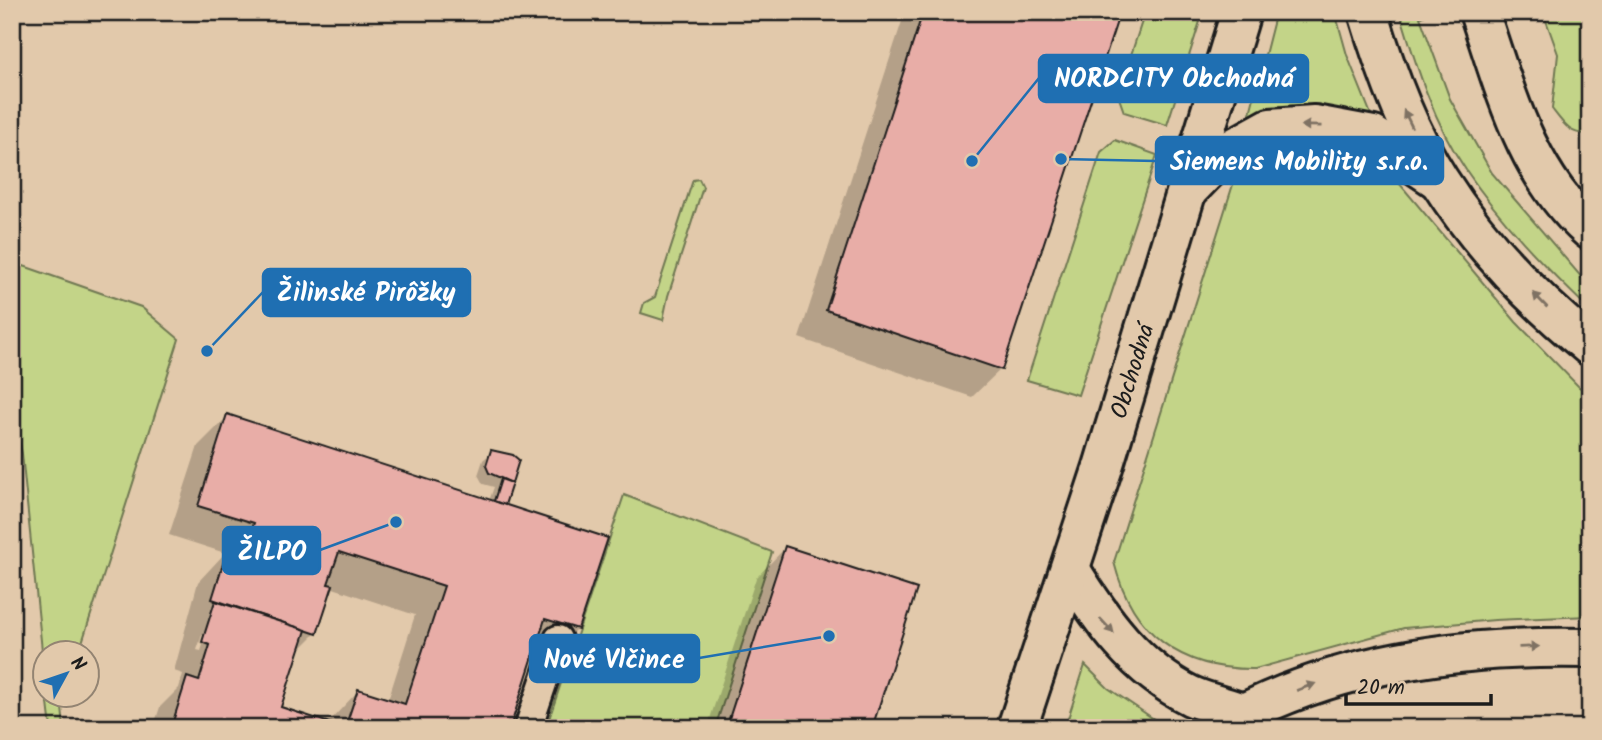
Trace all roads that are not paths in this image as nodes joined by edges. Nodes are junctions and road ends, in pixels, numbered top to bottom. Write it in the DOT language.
graph roads {
  1 [pos="1241,12"];
  2 [pos="1368,12"];
  3 [pos="1479,12"];
  4 [pos="1438,180"];
  5 [pos="1188,190"];
  6 [pos="1590,230"];
  7 [pos="1590,346"];
  8 [pos="1070,569"];
  9 [pos="558,639"];
  10 [pos="1590,648"];
  11 [pos="1229,720"];
  12 [pos="528,728"];
  13 [pos="1017,728"];
  1 -- 5 [label="street, Obchodná"];
  4 -- 2 [label="street, one-way"];
  3 -- 6 [label="street"];
  4 -- 5 [label="street, one-way"];
  7 -- 4 [label="street, one-way"];
  5 -- 8 [label="street, Obchodná"];
  8 -- 11 [label="street, one-way"];
  8 -- 13 [label="street, Obchodná"];
  9 -- 12 [label="lane"];
  11 -- 10 [label="street, one-way"];
}
